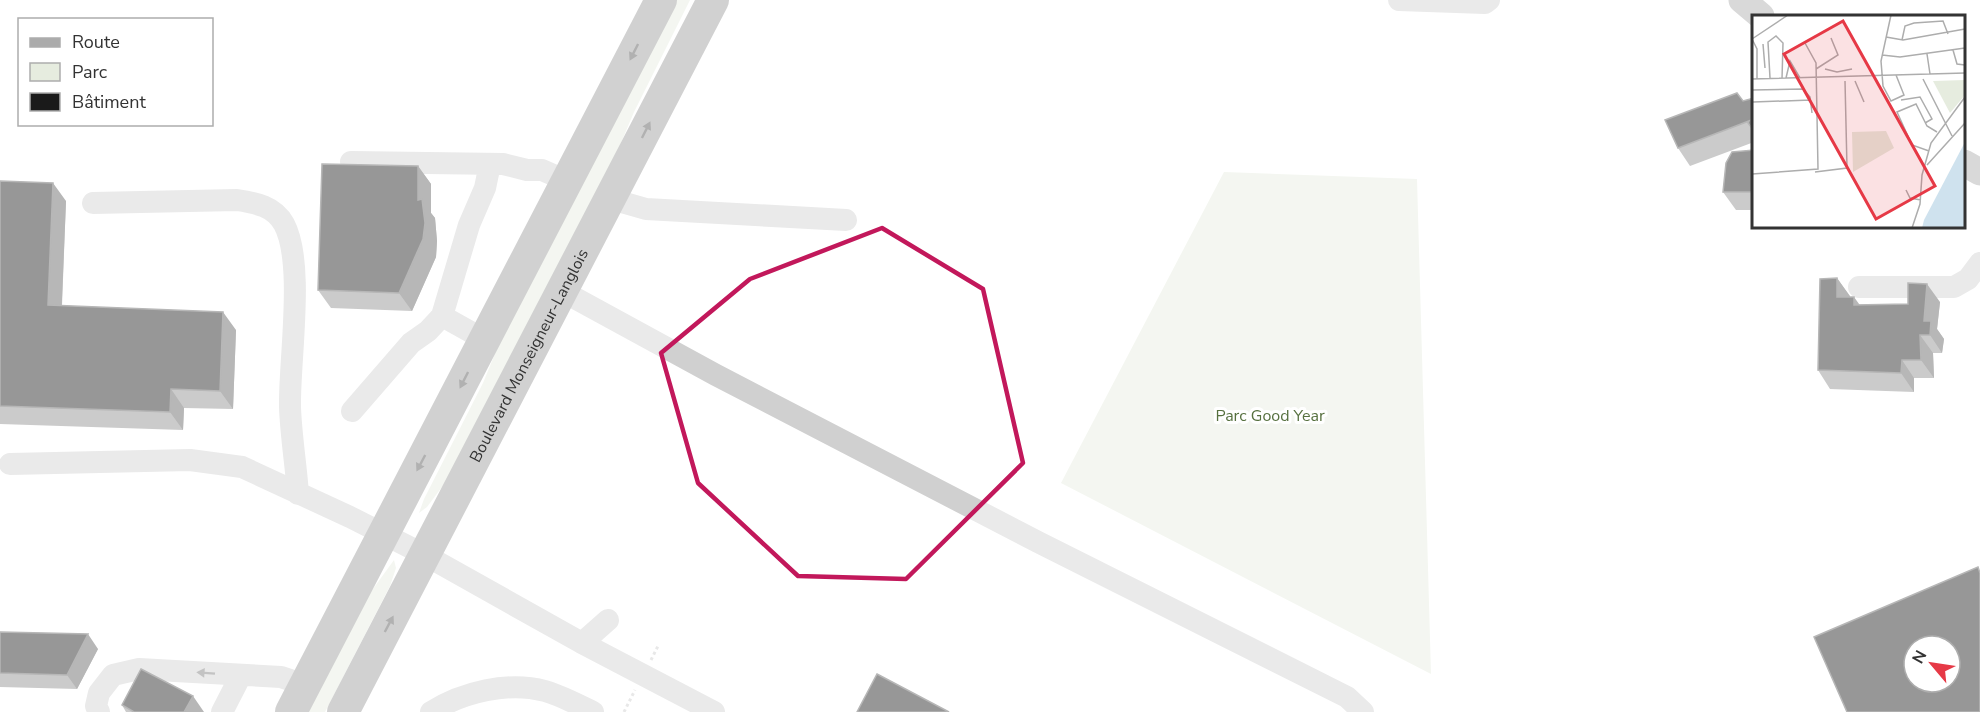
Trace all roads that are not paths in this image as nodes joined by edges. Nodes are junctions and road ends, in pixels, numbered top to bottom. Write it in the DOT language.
graph roads {
  1 [pos="661,0"];
  2 [pos="714,0"];
  3 [pos="1399,0"];
  4 [pos="1489,0"];
  5 [pos="1742,0"];
  6 [pos="1758,0"];
  7 [pos="1760,15"];
  8 [pos="1766,15"];
  9 [pos="351,162"];
  10 [pos="490,164"];
  11 [pos="1965,164"];
  12 [pos="1980,172"];
  13 [pos="567,181"];
  14 [pos="612,196"];
  15 [pos="93,202"];
  16 [pos="846,220"];
  17 [pos="1980,264"];
  18 [pos="1859,286"];
  19 [pos="562,291"];
  20 [pos="442,316"];
  21 [pos="485,340"];
  22 [pos="352,411"];
  23 [pos="10,464"];
  24 [pos="298,494"];
  25 [pos="384,533"];
  26 [pos="425,555"];
  27 [pos="608,620"];
  28 [pos="582,642"];
  29 [pos="241,675"];
  30 [pos="298,699"];
  31 [pos="562,705"];
  32 [pos="710,711"];
  33 [pos="99,712"];
  34 [pos="222,712"];
  35 [pos="344,712"];
  36 [pos="431,712"];
  37 [pos="593,712"];
  38 [pos="1363,712"];
  1 -- 13 [label="highway, one-way"];
  14 -- 2 [label="highway, Boulevard Monseigneur-Langlois, one-way"];
  3 -- 4 [label="street"];
  5 -- 7 [label="main road"];
  6 -- 8 [label="street"];
  9 -- 10 [label="street"];
  10 -- 13 [label="street"];
  10 -- 20 [label="street"];
  11 -- 12 [label="main road"];
  13 -- 21 [label="highway"];
  14 -- 16 [label="street"];
  14 -- 19 [label="highway, Boulevard Monseigneur-Langlois"];
  15 -- 24 [label="street"];
  17 -- 18 [label="street"];
  19 -- 26 [label="highway, Boulevard Monseigneur-Langlois"];
  19 -- 38 [label="street"];
  20 -- 21 [label="street"];
  20 -- 22 [label="street"];
  21 -- 25 [label="highway, one-way"];
  23 -- 24 [label="street"];
  24 -- 25 [label="street"];
  25 -- 26 [label="street"];
  25 -- 30 [label="highway"];
  26 -- 28 [label="street"];
  35 -- 26 [label="highway, Boulevard Monseigneur-Langlois, one-way"];
  27 -- 28 [label="street"];
  28 -- 32 [label="street"];
  29 -- 30 [label="street"];
  29 -- 33 [label="street, one-way"];
  29 -- 34 [label="street"];
  31 -- 36 [label="street"];
  31 -- 37 [label="street"];
}
